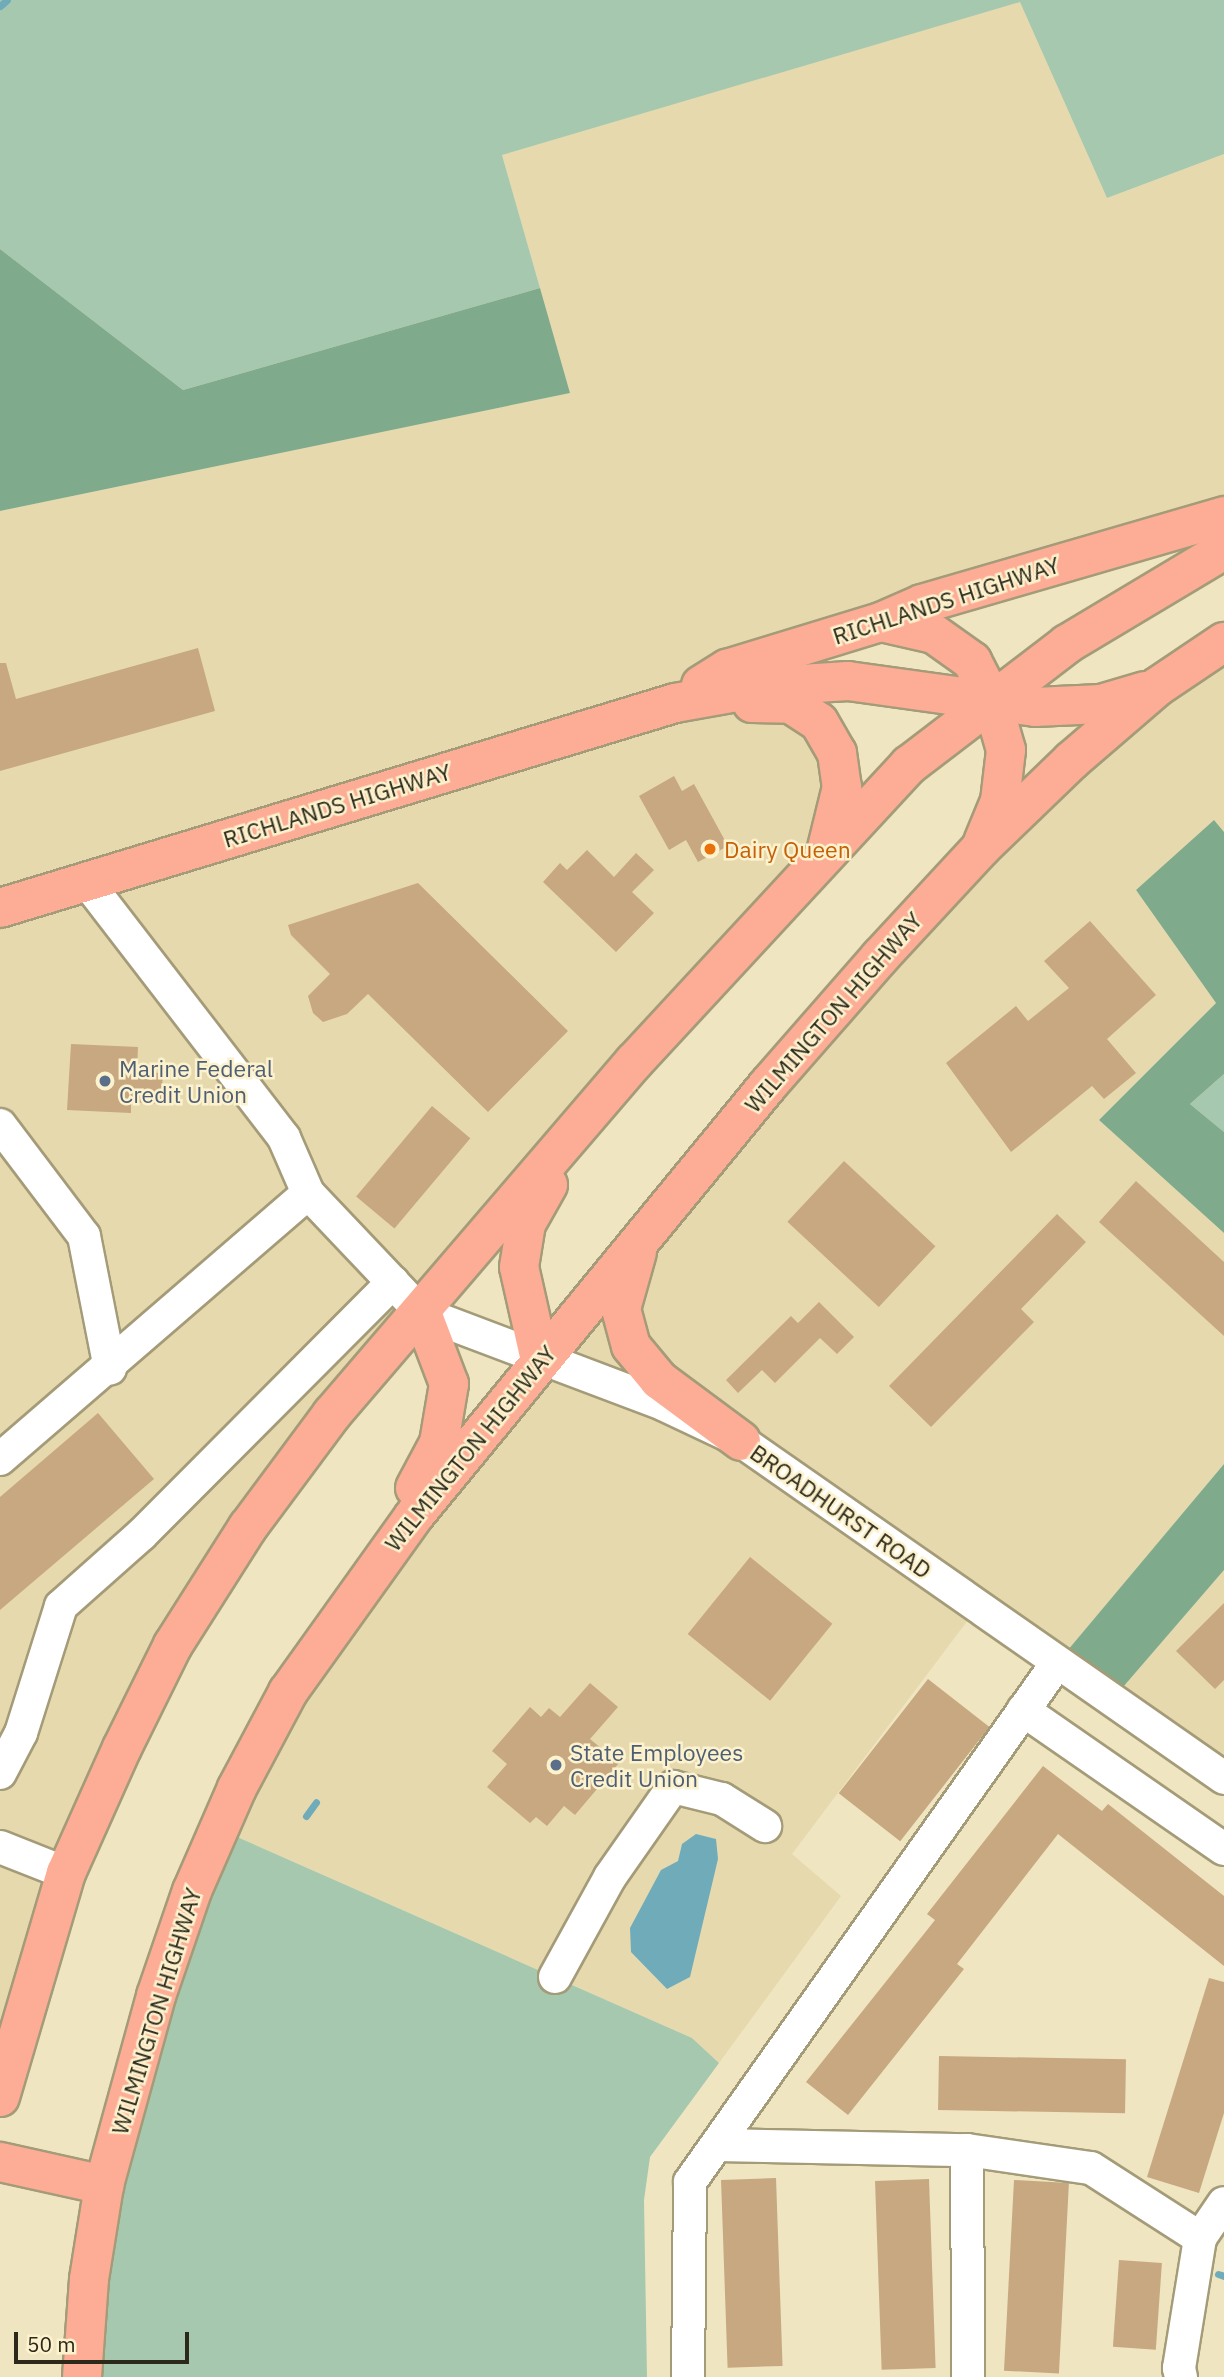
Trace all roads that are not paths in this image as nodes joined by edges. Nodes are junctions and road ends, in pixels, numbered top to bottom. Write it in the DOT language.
graph roads {
  1 [pos="1224,516"];
  2 [pos="1224,550"];
  3 [pos="881,622"];
  4 [pos="1224,642"];
  5 [pos="1157,687"];
  6 [pos="991,698"];
  7 [pos="675,703"];
  8 [pos="981,848"];
  9 [pos="827,850"];
  10 [pos="87,881"];
  11 [pos="0,908"];
  12 [pos="588,1115"];
  13 [pos="0,1125"];
  14 [pos="308,1193"];
  15 [pos="640,1239"];
  16 [pos="393,1282"];
  17 [pos="422,1313"];
  18 [pos="540,1360"];
  19 [pos="110,1368"];
  20 [pos="741,1441"];
  21 [pos="0,1459"];
  22 [pos="375,1566"];
  23 [pos="1057,1663"];
  24 [pos="1023,1710"];
  25 [pos="0,1773"];
  26 [pos="1224,1778"];
  27 [pos="765,1826"];
  28 [pos="0,1847"];
  29 [pos="1224,1849"];
  30 [pos="66,1873"];
  31 [pos="555,1977"];
  32 [pos="0,2097"];
  33 [pos="718,2145"];
  34 [pos="967,2150"];
  35 [pos="0,2162"];
  36 [pos="104,2185"];
  37 [pos="1224,2203"];
  38 [pos="1200,2238"];
  39 [pos="82,2377"];
  40 [pos="688,2377"];
  41 [pos="968,2377"];
  42 [pos="1181,2377"];
  1 -- 3 [label="main road, RICHLANDS HIGHWAY"];
  2 -- 6 [label="main road"];
  3 -- 6 [label="main road"];
  3 -- 7 [label="main road, RICHLANDS HIGHWAY"];
  4 -- 5 [label="main road"];
  5 -- 6 [label="main road, RICHLANDS HIGHWAY"];
  5 -- 8 [label="main road, WILMINGTON HIGHWAY"];
  6 -- 7 [label="main road, RICHLANDS HIGHWAY"];
  6 -- 8 [label="main road"];
  6 -- 9 [label="main road"];
  7 -- 9 [label="main road"];
  7 -- 10 [label="main road, RICHLANDS HIGHWAY"];
  8 -- 15 [label="main road, WILMINGTON HIGHWAY"];
  9 -- 12 [label="main road"];
  10 -- 11 [label="main road, RICHLANDS HIGHWAY"];
  10 -- 14 [label="street"];
  12 -- 17 [label="main road"];
  12 -- 18 [label="main road"];
  13 -- 19 [label="street"];
  14 -- 16 [label="street"];
  14 -- 19 [label="street"];
  15 -- 18 [label="main road, WILMINGTON HIGHWAY"];
  15 -- 20 [label="main road"];
  16 -- 17 [label="street"];
  16 -- 25 [label="street"];
  17 -- 18 [label="street, BROADHURST ROAD"];
  17 -- 22 [label="main road"];
  17 -- 30 [label="main road"];
  18 -- 20 [label="street, BROADHURST ROAD"];
  18 -- 22 [label="main road, WILMINGTON HIGHWAY"];
  19 -- 21 [label="street"];
  20 -- 23 [label="street, BROADHURST ROAD"];
  22 -- 36 [label="main road, WILMINGTON HIGHWAY"];
  23 -- 24 [label="street"];
  23 -- 26 [label="street, BROADHURST ROAD"];
  24 -- 29 [label="street"];
  24 -- 33 [label="street"];
  27 -- 31 [label="street"];
  28 -- 30 [label="street"];
  30 -- 32 [label="main road"];
  33 -- 34 [label="street"];
  33 -- 40 [label="street"];
  34 -- 38 [label="street"];
  34 -- 41 [label="street"];
  35 -- 36 [label="main road"];
  36 -- 39 [label="main road, WILMINGTON HIGHWAY"];
  37 -- 38 [label="street"];
  38 -- 42 [label="street"];
}
